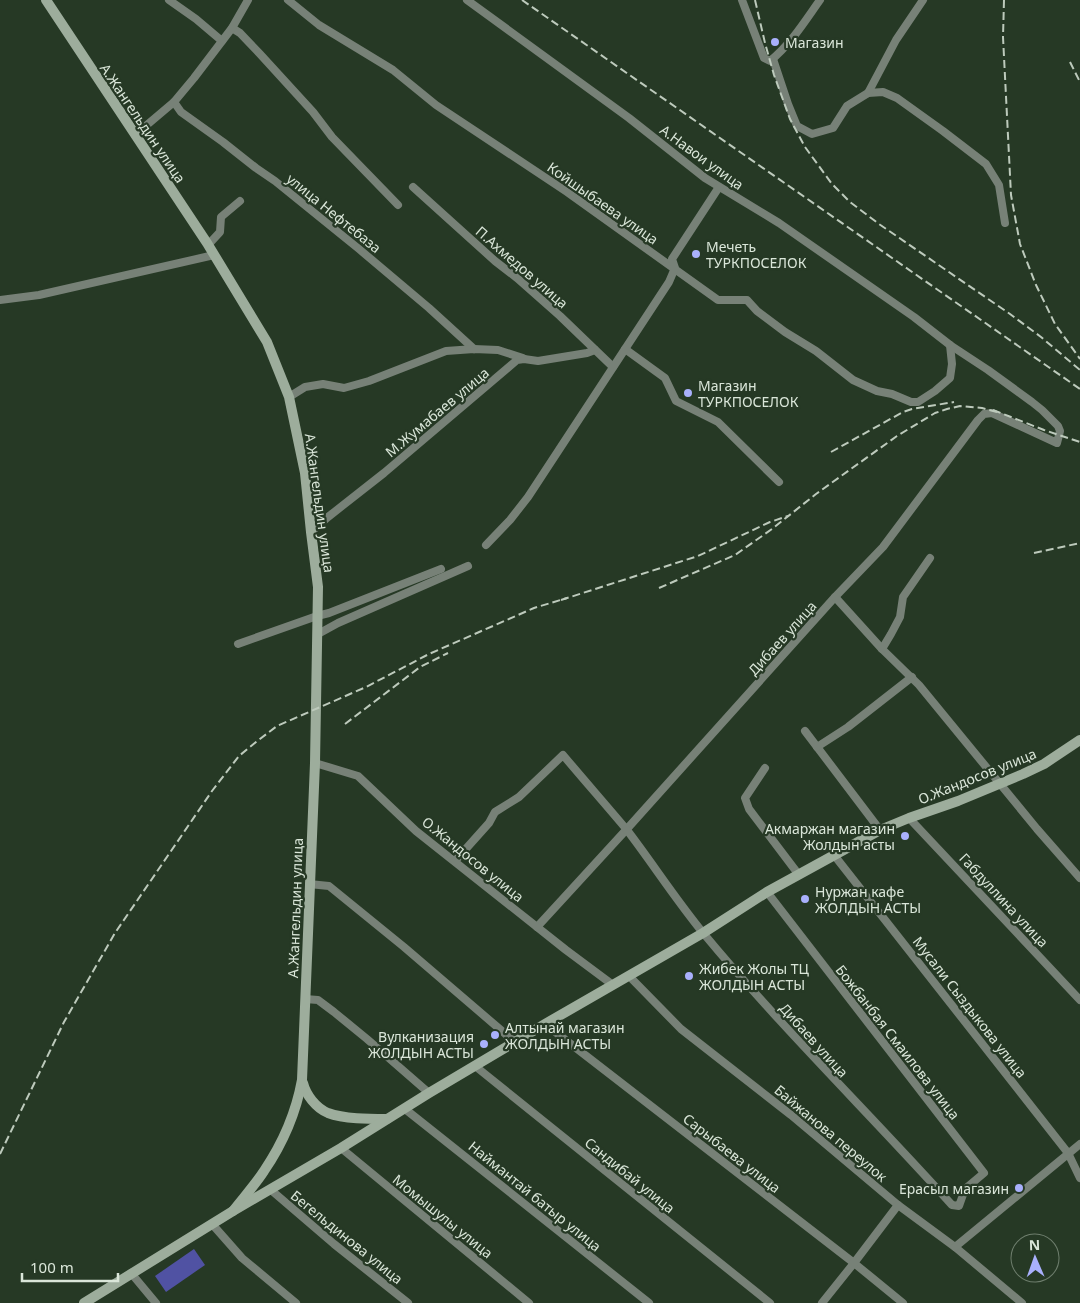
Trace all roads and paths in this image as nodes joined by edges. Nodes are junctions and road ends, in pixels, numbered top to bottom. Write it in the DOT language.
graph roads {
  1 [pos="46,0"];
  2 [pos="169,0"];
  3 [pos="248,0"];
  4 [pos="288,0"];
  5 [pos="467,0"];
  6 [pos="742,0"];
  7 [pos="820,0"];
  8 [pos="923,0"];
  9 [pos="232,28"];
  10 [pos="222,41"];
  11 [pos="773,59"];
  12 [pos="868,93"];
  13 [pos="174,102"];
  14 [pos="135,135"];
  15 [pos="719,187"];
  16 [pos="414,188"];
  17 [pos="240,201"];
  18 [pos="398,205"];
  19 [pos="1005,223"];
  20 [pos="208,245"];
  21 [pos="214,255"];
  22 [pos="675,268"];
  23 [pos="0,300"];
  24 [pos="950,345"];
  25 [pos="474,349"];
  26 [pos="625,349"];
  27 [pos="595,350"];
  28 [pos="524,359"];
  29 [pos="613,367"];
  30 [pos="289,397"];
  31 [pos="976,423"];
  32 [pos="778,482"];
  33 [pos="311,532"];
  34 [pos="486,545"];
  35 [pos="930,558"];
  36 [pos="468,566"];
  37 [pos="441,569"];
  38 [pos="835,597"];
  39 [pos="317,616"];
  40 [pos="318,634"];
  41 [pos="238,644"];
  42 [pos="882,649"];
  43 [pos="912,677"];
  44 [pos="805,731"];
  45 [pos="1080,740"];
  46 [pos="817,747"];
  47 [pos="315,763"];
  48 [pos="765,768"];
  49 [pos="1001,784"];
  50 [pos="909,818"];
  51 [pos="626,830"];
  52 [pos="880,830"];
  53 [pos="834,855"];
  54 [pos="455,861"];
  55 [pos="799,875"];
  56 [pos="1080,878"];
  57 [pos="309,884"];
  58 [pos="767,892"];
  59 [pos="537,927"];
  60 [pos="703,933"];
  61 [pos="629,976"];
  62 [pos="613,985"];
  63 [pos="305,998"];
  64 [pos="1080,1000"];
  65 [pos="545,1024"];
  66 [pos="516,1042"];
  67 [pos="475,1066"];
  68 [pos="302,1080"];
  69 [pos="429,1093"];
  70 [pos="405,1109"];
  71 [pos="388,1120"];
  72 [pos="1080,1144"];
  73 [pos="341,1148"];
  74 [pos="1068,1153"];
  75 [pos="1080,1178"];
  76 [pos="271,1190"];
  77 [pos="898,1205"];
  78 [pos="959,1206"];
  79 [pos="233,1211"];
  80 [pos="212,1224"];
  81 [pos="955,1247"];
  82 [pos="854,1263"];
  83 [pos="131,1274"];
  84 [pos="84,1303"];
  85 [pos="156,1303"];
  86 [pos="296,1303"];
  87 [pos="408,1303"];
  88 [pos="530,1303"];
  89 [pos="649,1303"];
  90 [pos="770,1303"];
  91 [pos="822,1303"];
  92 [pos="903,1303"];
  93 [pos="1022,1303"];
  1 -- 14 [label="street, А.Жангельдин улица"];
  2 -- 10 [label="street"];
  3 -- 9 [label="street"];
  4 -- 22 [label="street, Койшыбаева улица"];
  5 -- 15 [label="street, А.Навои улица"];
  6 -- 11 [label="street"];
  7 -- 11 [label="street"];
  8 -- 12 [label="street"];
  9 -- 10 [label="street"];
  9 -- 18 [label="street"];
  10 -- 13 [label="street"];
  11 -- 12 [label="street"];
  12 -- 19 [label="street"];
  13 -- 14 [label="street"];
  13 -- 25 [label="street, улица Нефтебаза"];
  14 -- 20 [label="street, А.Жангельдин улица"];
  15 -- 22 [label="street"];
  15 -- 24 [label="street, А.Навои улица"];
  16 -- 27 [label="street, П.Ахмедов улица"];
  17 -- 20 [label="street"];
  20 -- 21 [label="street, А.Жангельдин улица"];
  21 -- 23 [label="street"];
  21 -- 30 [label="street, А.Жангельдин улица"];
  22 -- 24 [label="street, Койшыбаева улица"];
  22 -- 26 [label="street"];
  24 -- 31 [label="street, А.Навои улица"];
  25 -- 28 [label="street"];
  25 -- 30 [label="street"];
  26 -- 29 [label="street"];
  26 -- 32 [label="street"];
  27 -- 28 [label="street"];
  27 -- 29 [label="street, П.Ахмедов улица"];
  28 -- 33 [label="street, М.Жумабаев улица"];
  29 -- 34 [label="street"];
  30 -- 33 [label="street, А.Жангельдин улица"];
  31 -- 38 [label="street, Дибаев улица"];
  33 -- 39 [label="street, А.Жангельдин улица"];
  35 -- 42 [label="street"];
  36 -- 40 [label="street"];
  37 -- 39 [label="street"];
  38 -- 42 [label="street, Дибаев улица"];
  38 -- 51 [label="street, Дибаев улица"];
  39 -- 40 [label="street, А.Жангельдин улица"];
  39 -- 41 [label="street"];
  40 -- 47 [label="street, А.Жангельдин улица"];
  42 -- 43 [label="street, Дибаев улица"];
  43 -- 46 [label="street"];
  43 -- 49 [label="street, Дибаев улица"];
  44 -- 46 [label="street"];
  45 -- 49 [label="street, О.Жандосов улица"];
  46 -- 52 [label="street"];
  47 -- 54 [label="street, О.Жандосов улица"];
  47 -- 57 [label="street, А.Жангельдин улица"];
  48 -- 55 [label="street"];
  49 -- 50 [label="street, О.Жандосов улица"];
  49 -- 56 [label="street, Дибаев улица"];
  50 -- 52 [label="street, О.Жандосов улица"];
  50 -- 64 [label="street, Габдуллина улица"];
  51 -- 54 [label="street, Дибаев улица"];
  51 -- 59 [label="street, Дибаев улица"];
  51 -- 60 [label="street, Дибаев улица"];
  52 -- 53 [label="street, О.Жандосов улица"];
  53 -- 55 [label="street, О.Жандосов улица"];
  53 -- 74 [label="street, Мусали Сыздыкова улица"];
  54 -- 59 [label="street, О.Жандосов улица"];
  55 -- 58 [label="street, О.Жандосов улица"];
  57 -- 63 [label="street, А.Жангельдин улица"];
  57 -- 66 [label="street"];
  58 -- 60 [label="street, О.Жандосов улица"];
  58 -- 78 [label="street, Божбанбая Смаилова улица"];
  59 -- 62 [label="street, О.Жандосов улица"];
  60 -- 61 [label="street, О.Жандосов улица"];
  60 -- 78 [label="street, Дибаев улица"];
  61 -- 62 [label="street, О.Жандосов улица"];
  61 -- 77 [label="street, Байжанова переулок"];
  62 -- 65 [label="street, О.Жандосов улица"];
  63 -- 68 [label="street, А.Жангельдин улица"];
  63 -- 69 [label="street"];
  65 -- 66 [label="street, О.Жандосов улица"];
  65 -- 82 [label="street, Сарыбаева улица"];
  66 -- 67 [label="street, О.Жандосов улица"];
  67 -- 69 [label="street, О.Жандосов улица"];
  67 -- 90 [label="street, Сандибай улица"];
  68 -- 71 [label="street"];
  68 -- 79 [label="street, А.Жангельдин улица"];
  69 -- 70 [label="street, О.Жандосов улица"];
  70 -- 71 [label="street, О.Жандосов улица"];
  70 -- 89 [label="street, Наймантай батыр улица"];
  71 -- 73 [label="street, О.Жандосов улица"];
  72 -- 74 [label="street"];
  73 -- 76 [label="street, О.Жандосов улица"];
  73 -- 88 [label="street, Момышулы улица"];
  74 -- 75 [label="street, Мусали Сыздыкова улица"];
  74 -- 81 [label="street"];
  76 -- 79 [label="street, О.Жандосов улица"];
  76 -- 87 [label="street, Бегельдинова улица"];
  77 -- 81 [label="street, Байжанова переулок"];
  77 -- 82 [label="street"];
  79 -- 80 [label="street, О.Жандосов улица"];
  80 -- 83 [label="street, О.Жандосов улица"];
  80 -- 86 [label="street"];
  81 -- 93 [label="street, Байжанова переулок"];
  82 -- 91 [label="street"];
  82 -- 92 [label="street, Сарыбаева улица"];
  83 -- 84 [label="street, О.Жандосов улица"];
  83 -- 85 [label="street"];
}
